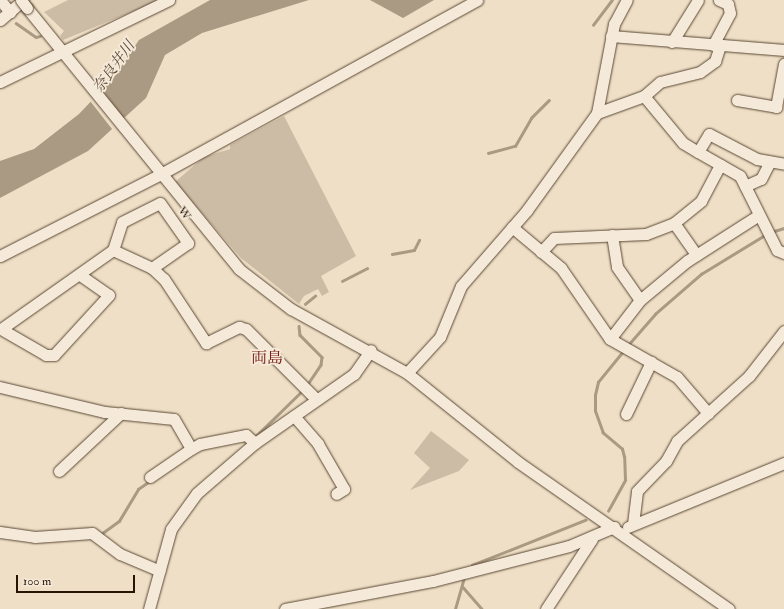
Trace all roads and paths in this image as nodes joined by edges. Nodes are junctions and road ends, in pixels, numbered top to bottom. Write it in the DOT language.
graph roads {
  1 [pos="0,0"];
  2 [pos="169,0"];
  3 [pos="476,0"];
  4 [pos="627,0"];
  5 [pos="698,0"];
  6 [pos="719,0"];
  7 [pos="24,3"];
  8 [pos="10,12"];
  9 [pos="0,20"];
  10 [pos="611,36"];
  11 [pos="672,42"];
  12 [pos="716,45"];
  13 [pos="784,50"];
  14 [pos="61,52"];
  15 [pos="784,64"];
  16 [pos="0,82"];
  17 [pos="644,96"];
  18 [pos="737,100"];
  19 [pos="597,114"];
  20 [pos="698,152"];
  21 [pos="769,163"];
  22 [pos="784,164"];
  23 [pos="720,165"];
  24 [pos="157,173"];
  25 [pos="745,186"];
  26 [pos="760,215"];
  27 [pos="674,222"];
  28 [pos="512,227"];
  29 [pos="612,235"];
  30 [pos="113,250"];
  31 [pos="541,252"];
  32 [pos="784,253"];
  33 [pos="696,255"];
  34 [pos="0,256"];
  35 [pos="152,268"];
  36 [pos="80,275"];
  37 [pos="640,300"];
  38 [pos="1,330"];
  39 [pos="784,331"];
  40 [pos="610,339"];
  41 [pos="371,350"];
  42 [pos="651,362"];
  43 [pos="407,373"];
  44 [pos="3,392"];
  45 [pos="316,399"];
  46 [pos="708,413"];
  47 [pos="121,414"];
  48 [pos="626,414"];
  49 [pos="294,416"];
  50 [pos="255,443"];
  51 [pos="191,449"];
  52 [pos="784,463"];
  53 [pos="59,471"];
  54 [pos="150,476"];
  55 [pos="336,494"];
  56 [pos="633,524"];
  57 [pos="618,530"];
  58 [pos="4,532"];
  59 [pos="592,539"];
  60 [pos="0,542"];
  61 [pos="160,571"];
  62 [pos="149,609"];
  63 [pos="285,609"];
  64 [pos="546,609"];
  65 [pos="729,609"];
  1 -- 8 [label="street"];
  2 -- 14 [label="street"];
  3 -- 24 [label="street"];
  4 -- 10 [label="street"];
  5 -- 11 [label="street"];
  6 -- 12 [label="street"];
  7 -- 8 [label="street"];
  7 -- 14 [label="street"];
  8 -- 9 [label="street"];
  10 -- 11 [label="street"];
  10 -- 19 [label="street"];
  11 -- 12 [label="street"];
  12 -- 13 [label="street"];
  12 -- 17 [label="street"];
  14 -- 16 [label="street"];
  14 -- 24 [label="street"];
  15 -- 18 [label="street"];
  17 -- 19 [label="street"];
  17 -- 20 [label="street"];
  19 -- 28 [label="street"];
  20 -- 21 [label="street"];
  20 -- 23 [label="street"];
  21 -- 22 [label="street"];
  21 -- 25 [label="street"];
  23 -- 25 [label="street"];
  23 -- 27 [label="street"];
  24 -- 34 [label="street"];
  24 -- 41 [label="street"];
  25 -- 26 [label="street"];
  26 -- 32 [label="street"];
  26 -- 33 [label="street"];
  27 -- 29 [label="street"];
  27 -- 33 [label="street"];
  28 -- 31 [label="street"];
  28 -- 43 [label="street"];
  29 -- 31 [label="street"];
  29 -- 37 [label="street"];
  30 -- 35 [label="street"];
  30 -- 35 [label="street, ｗ"];
  30 -- 36 [label="street"];
  31 -- 40 [label="street"];
  33 -- 37 [label="street"];
  35 -- 45 [label="street"];
  36 -- 38 [label="street"];
  36 -- 38 [label="street"];
  37 -- 40 [label="street"];
  39 -- 46 [label="street"];
  40 -- 42 [label="street"];
  41 -- 43 [label="street"];
  41 -- 45 [label="street"];
  42 -- 46 [label="street"];
  42 -- 48 [label="street"];
  43 -- 57 [label="street"];
  44 -- 47 [label="street"];
  45 -- 49 [label="street"];
  46 -- 56 [label="street"];
  47 -- 51 [label="street"];
  47 -- 53 [label="street"];
  49 -- 50 [label="street"];
  49 -- 55 [label="street"];
  50 -- 51 [label="street"];
  50 -- 61 [label="street"];
  51 -- 54 [label="street"];
  52 -- 56 [label="street"];
  56 -- 57 [label="street"];
  57 -- 59 [label="street"];
  57 -- 65 [label="street"];
  58 -- 60 [label="street"];
  58 -- 61 [label="street"];
  59 -- 63 [label="street"];
  59 -- 64 [label="street"];
  61 -- 62 [label="street"];
}
